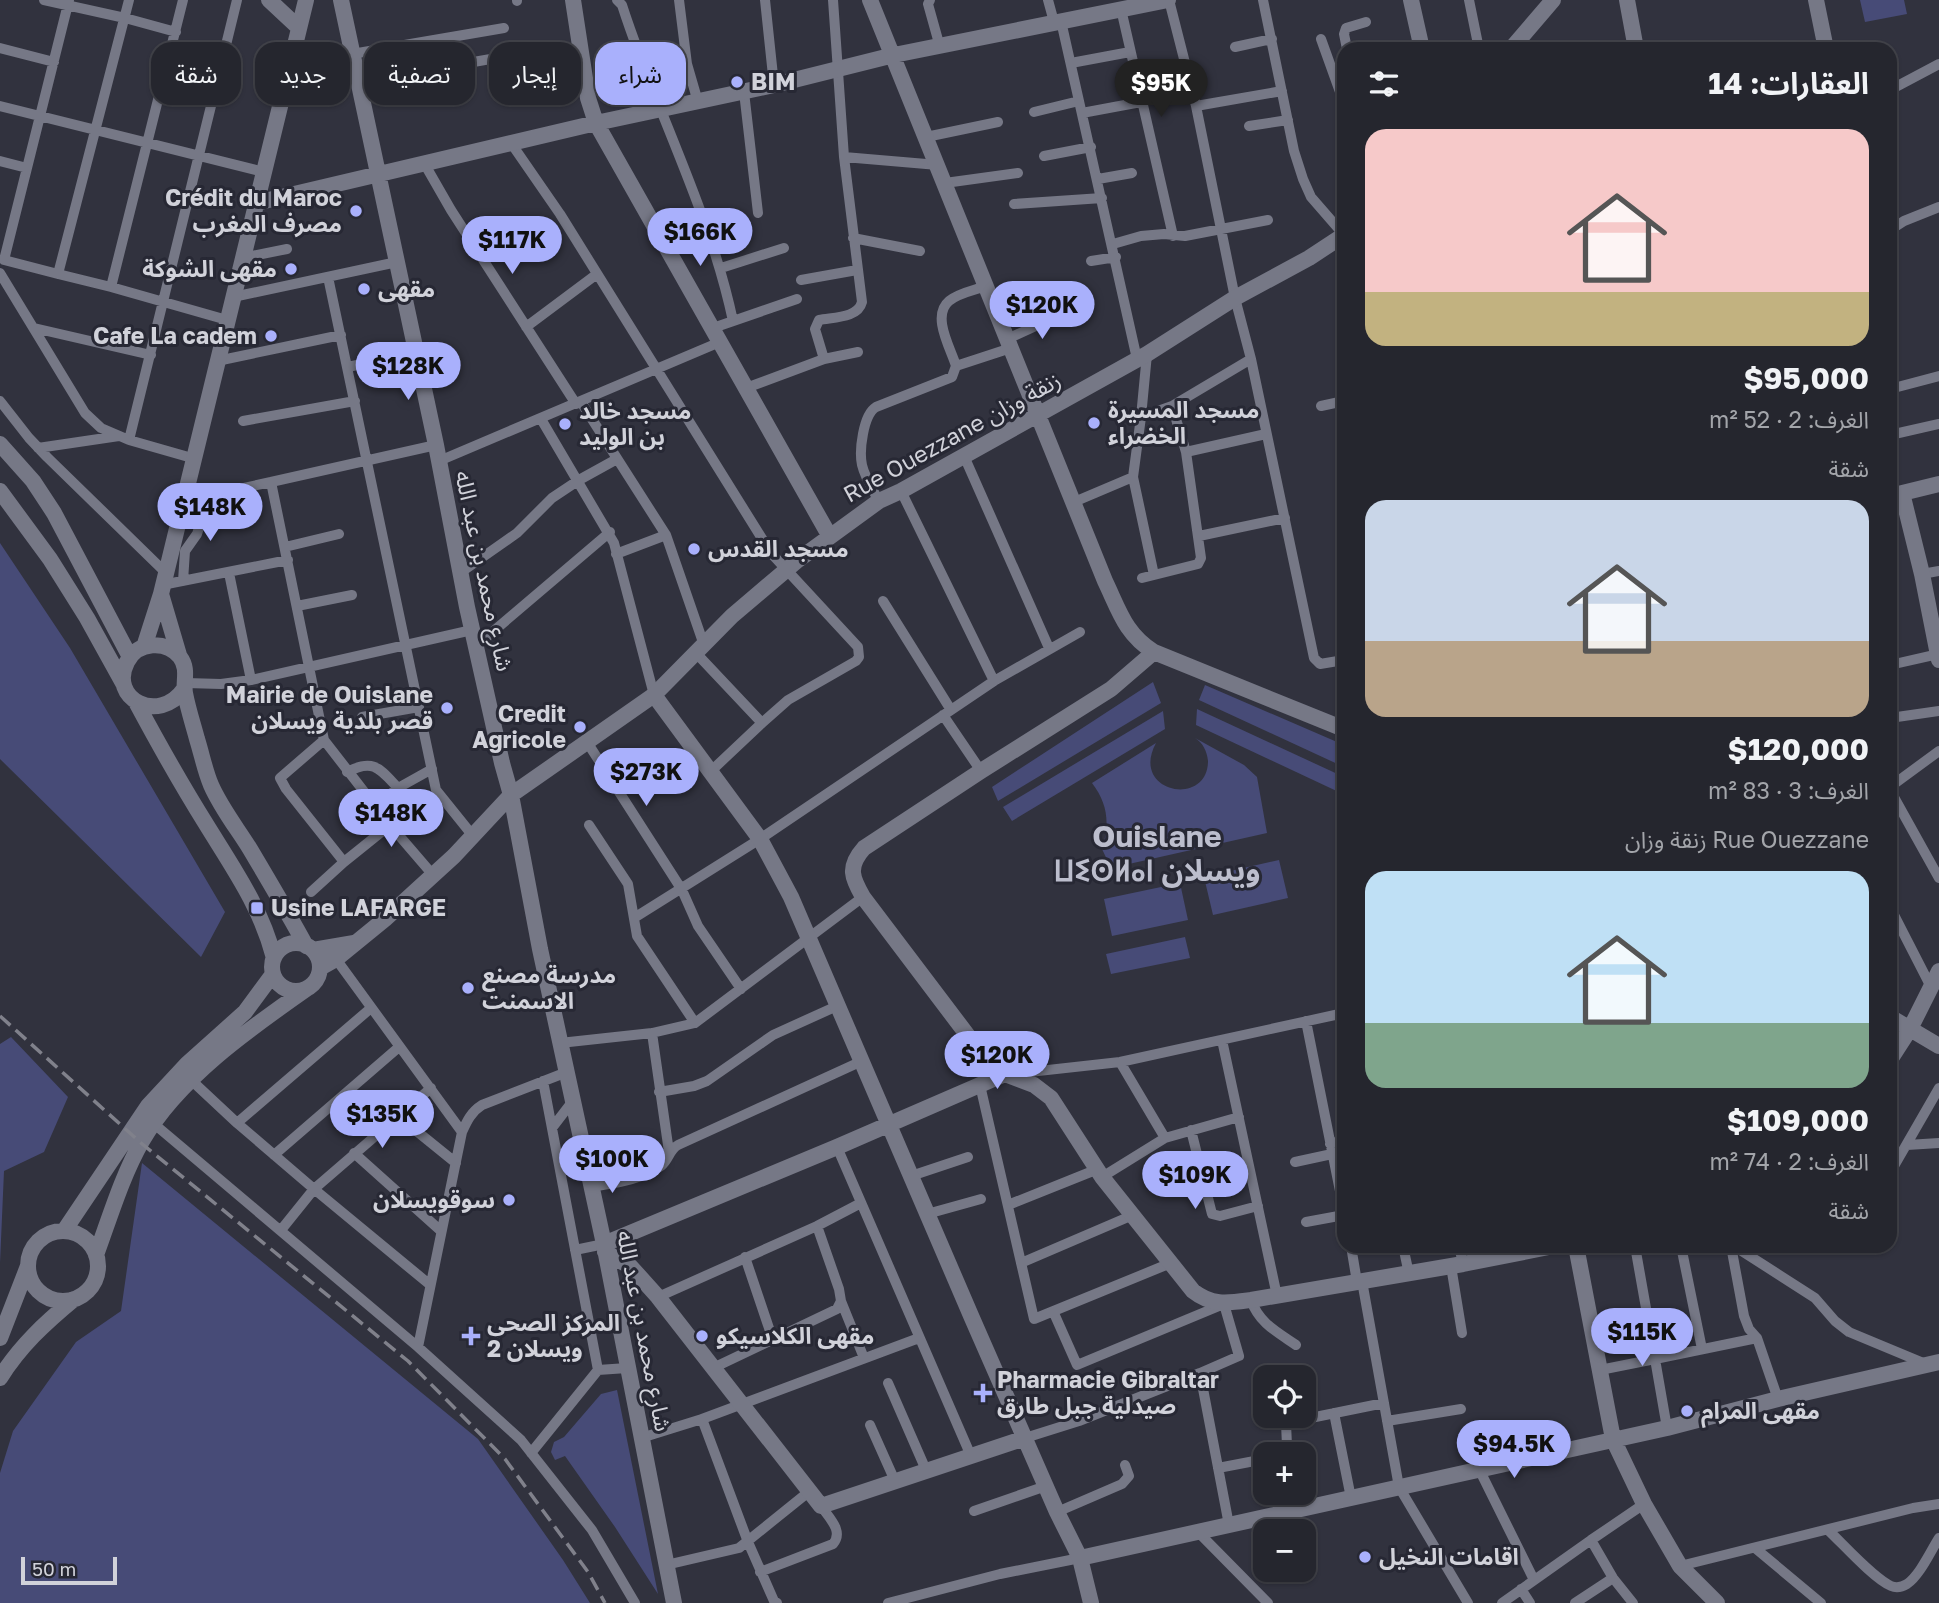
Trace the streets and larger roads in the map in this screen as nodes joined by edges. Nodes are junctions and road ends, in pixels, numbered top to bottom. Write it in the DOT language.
graph roads {
  1 [pos="44,0"];
  2 [pos="129,0"];
  3 [pos="184,0"];
  4 [pos="237,0"];
  5 [pos="269,0"];
  6 [pos="306,0"];
  7 [pos="341,0"];
  8 [pos="573,0"];
  9 [pos="617,0"];
  10 [pos="679,0"];
  11 [pos="765,0"];
  12 [pos="833,0"];
  13 [pos="870,0"];
  14 [pos="1048,0"];
  15 [pos="1169,0"];
  16 [pos="1263,0"];
  17 [pos="1411,0"];
  18 [pos="1469,0"];
  19 [pos="1553,0"];
  20 [pos="1627,0"];
  21 [pos="1816,0"];
  22 [pos="926,1"];
  23 [pos="69,3"];
  24 [pos="1121,9"];
  25 [pos="125,18"];
  26 [pos="1058,22"];
  27 [pos="1366,22"];
  28 [pos="299,28"];
  29 [pos="504,28"];
  30 [pos="176,32"];
  31 [pos="1272,39"];
  32 [pos="1321,39"];
  33 [pos="579,42"];
  34 [pos="1346,42"];
  35 [pos="1420,42"];
  36 [pos="1478,42"];
  37 [pos="1517,42"];
  38 [pos="1635,42"];
  39 [pos="1825,42"];
  40 [pos="940,47"];
  41 [pos="1235,47"];
  42 [pos="0,48"];
  43 [pos="1130,52"];
  44 [pos="352,54"];
  45 [pos="581,54"];
  46 [pos="894,55"];
  47 [pos="489,59"];
  48 [pos="54,62"];
  49 [pos="1071,63"];
  50 [pos="1939,64"];
  51 [pos="836,68"];
  52 [pos="1337,73"];
  53 [pos="358,82"];
  54 [pos="774,85"];
  55 [pos="1897,86"];
  56 [pos="1282,91"];
  57 [pos="744,92"];
  58 [pos="1079,101"];
  59 [pos="698,102"];
  60 [pos="1141,102"];
  61 [pos="0,106"];
  62 [pos="1196,106"];
  63 [pos="659,109"];
  64 [pos="1034,112"];
  65 [pos="1082,113"];
  66 [pos="40,116"];
  67 [pos="1288,120"];
  68 [pos="998,122"];
  69 [pos="596,123"];
  70 [pos="1249,127"];
  71 [pos="95,130"];
  72 [pos="926,137"];
  73 [pos="148,143"];
  74 [pos="511,143"];
  75 [pos="1091,147"];
  76 [pos="1044,156"];
  77 [pos="200,157"];
  78 [pos="844,157"];
  79 [pos="0,161"];
  80 [pos="424,163"];
  81 [pos="938,165"];
  82 [pos="27,168"];
  83 [pos="264,172"];
  84 [pos="1018,173"];
  85 [pos="1132,173"];
  86 [pos="378,175"];
  87 [pos="1098,179"];
  88 [pos="944,183"];
  89 [pos="1102,198"];
  90 [pos="256,203"];
  91 [pos="1014,204"];
  92 [pos="1939,206"];
  93 [pos="758,213"];
  94 [pos="1268,220"];
  95 [pos="1897,226"];
  96 [pos="1337,227"];
  97 [pos="1221,230"];
  98 [pos="1173,236"];
  99 [pos="853,238"];
  100 [pos="1337,240"];
  101 [pos="1113,244"];
  102 [pos="784,248"];
  103 [pos="286,249"];
  104 [pos="920,251"];
  105 [pos="1116,257"];
  106 [pos="242,258"];
  107 [pos="1091,261"];
  108 [pos="2,262"];
  109 [pos="397,262"];
  110 [pos="721,268"];
  111 [pos="858,271"];
  112 [pos="0,273"];
  113 [pos="58,274"];
  114 [pos="597,274"];
  115 [pos="328,277"];
  116 [pos="801,280"];
  117 [pos="986,286"];
  118 [pos="111,287"];
  119 [pos="233,297"];
  120 [pos="1235,298"];
  121 [pos="797,299"];
  122 [pos="164,302"];
  123 [pos="1065,313"];
  124 [pos="227,320"];
  125 [pos="733,321"];
  126 [pos="526,327"];
  127 [pos="34,328"];
  128 [pos="341,335"];
  129 [pos="717,335"];
  130 [pos="1009,344"];
  131 [pos="416,352"];
  132 [pos="858,352"];
  133 [pos="150,355"];
  134 [pos="1142,356"];
  135 [pos="824,359"];
  136 [pos="1251,359"];
  137 [pos="217,360"];
  138 [pos="956,366"];
  139 [pos="348,367"];
  140 [pos="656,370"];
  141 [pos="1939,376"];
  142 [pos="1897,386"];
  143 [pos="746,387"];
  144 [pos="0,401"];
  145 [pos="355,401"];
  146 [pos="579,403"];
  147 [pos="1337,403"];
  148 [pos="1172,406"];
  149 [pos="1321,406"];
  150 [pos="1038,415"];
  151 [pos="1141,418"];
  152 [pos="541,419"];
  153 [pos="243,421"];
  154 [pos="1939,424"];
  155 [pos="1897,433"];
  156 [pos="1266,434"];
  157 [pos="125,438"];
  158 [pos="0,444"];
  159 [pos="38,448"];
  160 [pos="1186,452"];
  161 [pos="437,453"];
  162 [pos="964,456"];
  163 [pos="192,458"];
  164 [pos="617,459"];
  165 [pos="368,461"];
  166 [pos="1133,477"];
  167 [pos="579,480"];
  168 [pos="271,482"];
  169 [pos="1939,484"];
  170 [pos="0,491"];
  171 [pos="901,491"];
  172 [pos="1897,495"];
  173 [pos="1897,498"];
  174 [pos="879,501"];
  175 [pos="1073,502"];
  176 [pos="1285,518"];
  177 [pos="610,532"];
  178 [pos="339,534"];
  179 [pos="666,535"];
  180 [pos="829,535"];
  181 [pos="1199,536"];
  182 [pos="285,547"];
  183 [pos="616,554"];
  184 [pos="288,561"];
  185 [pos="786,569"];
  186 [pos="1939,571"];
  187 [pos="229,573"];
  188 [pos="460,573"];
  189 [pos="1922,574"];
  190 [pos="1154,575"];
  191 [pos="1142,578"];
  192 [pos="183,581"];
  193 [pos="163,584"];
  194 [pos="352,595"];
  195 [pos="883,601"];
  196 [pos="297,606"];
  197 [pos="472,630"];
  198 [pos="1080,632"];
  199 [pos="405,643"];
  200 [pos="476,646"];
  201 [pos="1049,648"];
  202 [pos="700,649"];
  203 [pos="137,652"];
  204 [pos="1154,652"];
  205 [pos="179,655"];
  206 [pos="1938,657"];
  207 [pos="1337,662"];
  208 [pos="1897,664"];
  209 [pos="309,666"];
  210 [pos="251,680"];
  211 [pos="994,681"];
  212 [pos="124,684"];
  213 [pos="185,686"];
  214 [pos="654,695"];
  215 [pos="136,702"];
  216 [pos="419,707"];
  217 [pos="1939,711"];
  218 [pos="947,713"];
  219 [pos="362,717"];
  220 [pos="1897,717"];
  221 [pos="762,723"];
  222 [pos="1337,726"];
  223 [pos="324,740"];
  224 [pos="587,742"];
  225 [pos="1939,751"];
  226 [pos="432,769"];
  227 [pos="981,771"];
  228 [pos="347,772"];
  229 [pos="710,772"];
  230 [pos="1897,784"];
  231 [pos="398,788"];
  232 [pos="511,795"];
  233 [pos="1897,802"];
  234 [pos="377,806"];
  235 [pos="390,825"];
  236 [pos="589,825"];
  237 [pos="473,836"];
  238 [pos="760,839"];
  239 [pos="344,862"];
  240 [pos="433,875"];
  241 [pos="1939,878"];
  242 [pos="682,890"];
  243 [pos="311,892"];
  244 [pos="863,898"];
  245 [pos="634,918"];
  246 [pos="1897,921"];
  247 [pos="810,937"];
  248 [pos="354,943"];
  249 [pos="309,948"];
  250 [pos="337,959"];
  251 [pos="273,966"];
  252 [pos="320,968"];
  253 [pos="1939,971"];
  254 [pos="312,985"];
  255 [pos="1931,987"];
  256 [pos="741,989"];
  257 [pos="837,1006"];
  258 [pos="371,1008"];
  259 [pos="1337,1014"];
  260 [pos="1306,1021"];
  261 [pos="1897,1021"];
  262 [pos="695,1023"];
  263 [pos="1910,1029"];
  264 [pos="652,1033"];
  265 [pos="1222,1040"];
  266 [pos="560,1043"];
  267 [pos="1939,1046"];
  268 [pos="399,1048"];
  269 [pos="1897,1049"];
  270 [pos="862,1060"];
  271 [pos="1121,1062"];
  272 [pos="567,1072"];
  273 [pos="1005,1074"];
  274 [pos="191,1080"];
  275 [pos="543,1081"];
  276 [pos="980,1085"];
  277 [pos="431,1088"];
  278 [pos="1939,1088"];
  279 [pos="659,1092"];
  280 [pos="572,1102"];
  281 [pos="398,1116"];
  282 [pos="1239,1117"];
  283 [pos="237,1123"];
  284 [pos="153,1124"];
  285 [pos="890,1124"];
  286 [pos="552,1128"];
  287 [pos="1191,1130"];
  288 [pos="462,1132"];
  289 [pos="1166,1138"];
  290 [pos="1939,1143"];
  291 [pos="1337,1145"];
  292 [pos="1907,1145"];
  293 [pos="837,1147"];
  294 [pos="1331,1149"];
  295 [pos="669,1152"];
  296 [pos="354,1153"];
  297 [pos="274,1155"];
  298 [pos="968,1157"];
  299 [pos="1897,1161"];
  300 [pos="1295,1162"];
  301 [pos="456,1163"];
  302 [pos="1100,1173"];
  303 [pos="911,1176"];
  304 [pos="1337,1179"];
  305 [pos="592,1187"];
  306 [pos="314,1189"];
  307 [pos="981,1199"];
  308 [pos="861,1203"];
  309 [pos="1008,1205"];
  310 [pos="1258,1206"];
  311 [pos="927,1214"];
  312 [pos="1337,1215"];
  313 [pos="1133,1216"];
  314 [pos="1306,1222"];
  315 [pos="817,1226"];
  316 [pos="281,1230"];
  317 [pos="64,1231"];
  318 [pos="441,1231"];
  319 [pos="605,1248"];
  320 [pos="575,1250"];
  321 [pos="1353,1253"];
  322 [pos="1404,1253"];
  323 [pos="1458,1253"];
  324 [pos="1520,1253"];
  325 [pos="1577,1253"];
  326 [pos="1636,1253"];
  327 [pos="1682,1253"];
  328 [pos="1733,1253"];
  329 [pos="1743,1253"];
  330 [pos="96,1255"];
  331 [pos="745,1257"];
  332 [pos="1021,1263"];
  333 [pos="1171,1263"];
  334 [pos="28,1266"];
  335 [pos="1457,1266"];
  336 [pos="1409,1274"];
  337 [pos="1360,1282"];
  338 [pos="429,1284"];
  339 [pos="1277,1296"];
  340 [pos="658,1297"];
  341 [pos="75,1298"];
  342 [pos="1251,1300"];
  343 [pos="841,1301"];
  344 [pos="1224,1304"];
  345 [pos="1053,1311"];
  346 [pos="1462,1333"];
  347 [pos="0,1338"];
  348 [pos="919,1338"];
  349 [pos="1757,1338"];
  350 [pos="774,1340"];
  351 [pos="1296,1345"];
  352 [pos="418,1347"];
  353 [pos="1702,1349"];
  354 [pos="864,1358"];
  355 [pos="1655,1359"];
  356 [pos="1933,1363"];
  357 [pos="628,1368"];
  358 [pos="713,1368"];
  359 [pos="598,1370"];
  360 [pos="1600,1370"];
  361 [pos="1200,1373"];
  362 [pos="0,1378"];
  363 [pos="888,1383"];
  364 [pos="1778,1399"];
  365 [pos="1384,1403"];
  366 [pos="742,1404"];
  367 [pos="1461,1409"];
  368 [pos="1334,1413"];
  369 [pos="1316,1416"];
  370 [pos="702,1419"];
  371 [pos="1387,1421"];
  372 [pos="870,1424"];
  373 [pos="1667,1428"];
  374 [pos="641,1438"];
  375 [pos="1025,1438"];
  376 [pos="1613,1439"];
  377 [pos="531,1453"];
  378 [pos="971,1457"];
  379 [pos="1253,1461"];
  380 [pos="1125,1465"];
  381 [pos="1218,1468"];
  382 [pos="1479,1469"];
  383 [pos="926,1470"];
  384 [pos="895,1481"];
  385 [pos="1045,1486"];
  386 [pos="1399,1487"];
  387 [pos="811,1490"];
  388 [pos="1351,1498"];
  389 [pos="1644,1504"];
  390 [pos="1939,1504"];
  391 [pos="821,1506"];
  392 [pos="974,1511"];
  393 [pos="1057,1512"];
  394 [pos="1229,1525"];
  395 [pos="1828,1530"];
  396 [pos="1198,1532"];
  397 [pos="1939,1538"];
  398 [pos="1591,1540"];
  399 [pos="748,1542"];
  400 [pos="1755,1548"];
  401 [pos="1080,1558"];
  402 [pos="666,1565"];
  403 [pos="1680,1566"];
  404 [pos="760,1572"];
  405 [pos="1613,1578"];
  406 [pos="1534,1580"];
  407 [pos="1521,1589"];
  408 [pos="635,1603"];
  409 [pos="674,1603"];
  410 [pos="777,1603"];
  411 [pos="888,1603"];
  412 [pos="1091,1603"];
  413 [pos="1268,1603"];
  414 [pos="1468,1603"];
  415 [pos="1502,1603"];
  416 [pos="1530,1603"];
  417 [pos="1575,1603"];
  418 [pos="1633,1603"];
  419 [pos="1717,1603"];
  420 [pos="1821,1603"];
  1 -- 23 [label="street"];
  2 -- 25 [label="street"];
  3 -- 30 [label="street"];
  4 -- 77 [label="street"];
  5 -- 28 [label="street"];
  6 -- 28 [label="street"];
  7 -- 44 [label="street, شارع محمد بن عبد الله"];
  8 -- 33 [label="street"];
  9 -- 63 [label="street"];
  10 -- 59 [label="street"];
  11 -- 54 [label="street"];
  12 -- 51 [label="street"];
  13 -- 46 [label="street"];
  14 -- 26 [label="street"];
  15 -- 24 [label="street"];
  15 -- 62 [label="street"];
  16 -- 31 [label="street"];
  17 -- 35 [label="street"];
  18 -- 36 [label="street"];
  19 -- 37 [label="street"];
  20 -- 38 [label="street"];
  21 -- 39 [label="street"];
  22 -- 40 [label="street"];
  23 -- 25 [label="street"];
  23 -- 48 [label="street"];
  24 -- 26 [label="street"];
  24 -- 43 [label="street"];
  25 -- 30 [label="street"];
  25 -- 71 [label="street"];
  26 -- 40 [label="street"];
  26 -- 49 [label="street"];
  27 -- 34 [label="street"];
  28 -- 83 [label="street"];
  29 -- 44 [label="street"];
  30 -- 73 [label="street"];
  31 -- 41 [label="street"];
  31 -- 56 [label="street"];
  32 -- 52 [label="street"];
  40 -- 46 [label="street"];
  42 -- 48 [label="street"];
  43 -- 49 [label="street"];
  43 -- 60 [label="street"];
  44 -- 53 [label="street, شارع محمد بن عبد الله"];
  45 -- 69 [label="street"];
  46 -- 51 [label="street"];
  46 -- 72 [label="street"];
  47 -- 53 [label="street"];
  48 -- 66 [label="street"];
  49 -- 58 [label="street"];
  50 -- 55 [label="street"];
  51 -- 54 [label="street"];
  51 -- 78 [label="street"];
  53 -- 86 [label="street, شارع محمد بن عبد الله"];
  54 -- 57 [label="street"];
  56 -- 62 [label="street"];
  56 -- 67 [label="street"];
  57 -- 59 [label="street"];
  57 -- 93 [label="street"];
  58 -- 64 [label="street"];
  58 -- 65 [label="street"];
  59 -- 63 [label="street"];
  60 -- 65 [label="street"];
  60 -- 98 [label="street"];
  61 -- 66 [label="street"];
  62 -- 97 [label="street"];
  63 -- 69 [label="street"];
  63 -- 110 [label="street"];
  65 -- 75 [label="street"];
  66 -- 71 [label="street"];
  66 -- 82 [label="street"];
  67 -- 70 [label="street"];
  67 -- 96 [label="street"];
  68 -- 72 [label="street"];
  69 -- 74 [label="street"];
  69 -- 129 [label="street"];
  71 -- 73 [label="street"];
  71 -- 113 [label="street"];
  72 -- 81 [label="street"];
  73 -- 77 [label="street"];
  73 -- 118 [label="street"];
  74 -- 80 [label="street"];
  74 -- 114 [label="street"];
  75 -- 76 [label="street"];
  75 -- 87 [label="street"];
  77 -- 83 [label="street"];
  77 -- 122 [label="street"];
  78 -- 81 [label="street"];
  78 -- 99 [label="street"];
  79 -- 82 [label="street"];
  80 -- 86 [label="street"];
  80 -- 126 [label="street"];
  81 -- 88 [label="street"];
  82 -- 108 [label="street"];
  83 -- 90 [label="street"];
  84 -- 88 [label="street"];
  85 -- 87 [label="street"];
  86 -- 90 [label="street"];
  86 -- 109 [label="street, شارع محمد بن عبد الله"];
  87 -- 89 [label="street"];
  88 -- 117 [label="street"];
  89 -- 91 [label="street"];
  89 -- 101 [label="street"];
  90 -- 106 [label="street"];
  92 -- 95 [label="street"];
  94 -- 97 [label="street"];
  97 -- 98 [label="street"];
  97 -- 120 [label="street"];
  98 -- 101 [label="street"];
  99 -- 104 [label="street"];
  99 -- 111 [label="street"];
  100 -- 120 [label="street, Rue Ouezzane زنقة وزان"];
  101 -- 105 [label="street"];
  102 -- 110 [label="street"];
  103 -- 106 [label="street"];
  105 -- 107 [label="street"];
  105 -- 134 [label="street"];
  106 -- 119 [label="street"];
  108 -- 113 [label="street"];
  109 -- 115 [label="street"];
  109 -- 131 [label="street, شارع محمد بن عبد الله"];
  110 -- 125 [label="street"];
  111 -- 116 [label="street"];
  111 -- 135 [label="street"];
  112 -- 127 [label="street"];
  113 -- 118 [label="street"];
  114 -- 126 [label="street"];
  114 -- 140 [label="street"];
  115 -- 119 [label="street"];
  115 -- 128 [label="street"];
  117 -- 130 [label="street"];
  117 -- 138 [label="street"];
  118 -- 122 [label="street"];
  119 -- 124 [label="street"];
  120 -- 134 [label="street, Rue Ouezzane زنقة وزان"];
  120 -- 136 [label="street"];
  121 -- 125 [label="street"];
  122 -- 124 [label="street"];
  122 -- 133 [label="street"];
  123 -- 130 [label="street"];
  124 -- 137 [label="street"];
  125 -- 129 [label="street"];
  126 -- 146 [label="street"];
  127 -- 133 [label="street"];
  127 -- 157 [label="street"];
  128 -- 137 [label="street"];
  128 -- 139 [label="street"];
  129 -- 140 [label="street"];
  129 -- 143 [label="street"];
  130 -- 138 [label="street"];
  130 -- 150 [label="street"];
  131 -- 139 [label="street"];
  131 -- 161 [label="street, شارع محمد بن عبد الله"];
  132 -- 135 [label="street"];
  133 -- 157 [label="street"];
  134 -- 150 [label="street, Rue Ouezzane زنقة وزان"];
  134 -- 151 [label="street"];
  135 -- 143 [label="street"];
  136 -- 148 [label="street"];
  136 -- 156 [label="street"];
  137 -- 163 [label="street"];
  138 -- 174 [label="street"];
  139 -- 145 [label="street"];
  140 -- 146 [label="street"];
  140 -- 185 [label="street"];
  141 -- 142 [label="street"];
  143 -- 180 [label="street"];
  144 -- 159 [label="street"];
  145 -- 153 [label="street"];
  145 -- 165 [label="street"];
  146 -- 152 [label="street"];
  146 -- 164 [label="street"];
  147 -- 149 [label="street"];
  148 -- 151 [label="street"];
  148 -- 160 [label="street"];
  150 -- 162 [label="street, Rue Ouezzane زنقة وزان"];
  150 -- 175 [label="street"];
  151 -- 166 [label="street"];
  152 -- 161 [label="street"];
  152 -- 167 [label="street"];
  154 -- 155 [label="street"];
  156 -- 160 [label="street"];
  156 -- 176 [label="street"];
  157 -- 159 [label="street"];
  157 -- 163 [label="street"];
  158 -- 203 [label="street"];
  159 -- 193 [label="street"];
  160 -- 181 [label="street"];
  161 -- 165 [label="street"];
  161 -- 188 [label="street, شارع محمد بن عبد الله"];
  162 -- 171 [label="street, Rue Ouezzane زنقة وزان"];
  162 -- 201 [label="street"];
  163 -- 193 [label="street"];
  164 -- 167 [label="street"];
  164 -- 179 [label="street"];
  165 -- 168 [label="street"];
  165 -- 199 [label="street"];
  166 -- 175 [label="street"];
  166 -- 190 [label="street"];
  167 -- 177 [label="street"];
  167 -- 188 [label="street"];
  168 -- 182 [label="street"];
  168 -- 192 [label="street"];
  169 -- 172 [label="street"];
  170 -- 212 [label="street"];
  171 -- 174 [label="street, Rue Ouezzane زنقة وزان"];
  171 -- 211 [label="street"];
  173 -- 189 [label="street"];
  174 -- 180 [label="street, Rue Ouezzane زنقة وزان"];
  175 -- 204 [label="street"];
  176 -- 181 [label="street"];
  176 -- 207 [label="street"];
  177 -- 183 [label="street"];
  177 -- 200 [label="street"];
  178 -- 182 [label="street"];
  179 -- 183 [label="street"];
  179 -- 202 [label="street"];
  180 -- 185 [label="street, Rue Ouezzane زنقة وزان"];
  181 -- 190 [label="street"];
  182 -- 184 [label="street"];
  183 -- 214 [label="street"];
  184 -- 187 [label="street"];
  184 -- 196 [label="street"];
  185 -- 202 [label="street, Rue Ouezzane زنقة وزان"];
  185 -- 221 [label="street"];
  186 -- 189 [label="street"];
  187 -- 192 [label="street"];
  187 -- 210 [label="street"];
  188 -- 197 [label="street, شارع محمد بن عبد الله"];
  189 -- 206 [label="street"];
  190 -- 191 [label="street"];
  192 -- 193 [label="street"];
  193 -- 203 [label="street"];
  193 -- 205 [label="street"];
  194 -- 196 [label="street"];
  195 -- 218 [label="street"];
  196 -- 209 [label="street"];
  197 -- 199 [label="street"];
  197 -- 200 [label="street, شارع محمد بن عبد الله"];
  198 -- 201 [label="street"];
  199 -- 209 [label="street"];
  199 -- 216 [label="street"];
  200 -- 232 [label="street, شارع محمد بن عبد الله"];
  201 -- 211 [label="street"];
  202 -- 214 [label="street, Rue Ouezzane زنقة وزان"];
  202 -- 221 [label="street"];
  203 -- 205 [label="street"];
  203 -- 212 [label="street"];
  204 -- 222 [label="street"];
  204 -- 227 [label="street"];
  205 -- 213 [label="street"];
  206 -- 208 [label="street"];
  209 -- 210 [label="street"];
  209 -- 223 [label="street"];
  210 -- 213 [label="street"];
  211 -- 218 [label="street"];
  212 -- 215 [label="street"];
  213 -- 215 [label="street"];
  213 -- 249 [label="street"];
  214 -- 224 [label="street, Rue Ouezzane زنقة وزان"];
  214 -- 229 [label="street"];
  215 -- 251 [label="street"];
  216 -- 219 [label="street"];
  216 -- 226 [label="street"];
  217 -- 220 [label="street"];
  218 -- 227 [label="street"];
  218 -- 238 [label="street"];
  221 -- 229 [label="street"];
  223 -- 228 [label="street"];
  223 -- 239 [label="street"];
  224 -- 232 [label="street, Rue Ouezzane زنقة وزان"];
  224 -- 242 [label="street"];
  225 -- 230 [label="street"];
  226 -- 231 [label="street"];
  226 -- 237 [label="street"];
  227 -- 244 [label="street"];
  228 -- 231 [label="street"];
  228 -- 234 [label="street"];
  229 -- 238 [label="street"];
  231 -- 234 [label="street"];
  232 -- 237 [label="street, Rue Ouezzane زنقة وزان"];
  232 -- 266 [label="street, شارع محمد بن عبد الله"];
  233 -- 241 [label="street"];
  234 -- 235 [label="street"];
  235 -- 239 [label="street"];
  235 -- 240 [label="street"];
  236 -- 245 [label="street"];
  237 -- 240 [label="street, Rue Ouezzane زنقة وزان"];
  238 -- 242 [label="street"];
  238 -- 247 [label="street"];
  239 -- 243 [label="street"];
  240 -- 248 [label="street, Rue Ouezzane زنقة وزان"];
  242 -- 245 [label="street"];
  242 -- 256 [label="street"];
  244 -- 247 [label="street"];
  244 -- 273 [label="street"];
  245 -- 262 [label="street"];
  246 -- 255 [label="street"];
  247 -- 256 [label="street"];
  247 -- 257 [label="street"];
  248 -- 249 [label="street"];
  248 -- 250 [label="street, Rue Ouezzane زنقة وزان"];
  249 -- 251 [label="street"];
  249 -- 252 [label="street"];
  250 -- 252 [label="street, Rue Ouezzane زنقة وزان"];
  250 -- 258 [label="street"];
  251 -- 254 [label="street"];
  251 -- 317 [label="street"];
  252 -- 254 [label="street"];
  253 -- 255 [label="street"];
  254 -- 274 [label="street"];
  255 -- 263 [label="street"];
  256 -- 262 [label="street"];
  257 -- 270 [label="street"];
  257 -- 279 [label="street"];
  258 -- 268 [label="street"];
  258 -- 283 [label="street"];
  259 -- 260 [label="street"];
  260 -- 265 [label="street"];
  260 -- 294 [label="street"];
  261 -- 263 [label="street"];
  262 -- 264 [label="street"];
  263 -- 267 [label="street"];
  263 -- 269 [label="street"];
  264 -- 266 [label="street"];
  264 -- 279 [label="street"];
  265 -- 271 [label="street"];
  265 -- 282 [label="street"];
  266 -- 272 [label="street, شارع محمد بن عبد الله"];
  268 -- 277 [label="street"];
  268 -- 297 [label="street"];
  270 -- 285 [label="street"];
  270 -- 295 [label="street"];
  271 -- 273 [label="street"];
  271 -- 289 [label="street"];
  272 -- 275 [label="street"];
  272 -- 280 [label="street, شارع محمد بن عبد الله"];
  273 -- 276 [label="street"];
  273 -- 302 [label="street"];
  274 -- 283 [label="street"];
  274 -- 284 [label="street"];
  275 -- 286 [label="street"];
  275 -- 288 [label="street"];
  276 -- 285 [label="street"];
  276 -- 309 [label="street"];
  277 -- 281 [label="street"];
  277 -- 288 [label="street"];
  278 -- 292 [label="street"];
  279 -- 295 [label="street"];
  280 -- 286 [label="street"];
  280 -- 305 [label="street, شارع محمد بن عبد الله"];
  281 -- 296 [label="street"];
  281 -- 301 [label="street"];
  282 -- 287 [label="street"];
  282 -- 310 [label="street"];
  283 -- 297 [label="street"];
  284 -- 316 [label="street"];
  284 -- 330 [label="street"];
  285 -- 293 [label="street"];
  285 -- 303 [label="street"];
  286 -- 320 [label="street"];
  287 -- 289 [label="street"];
  287 -- 310 [label="street"];
  288 -- 301 [label="street"];
  289 -- 302 [label="street"];
  290 -- 292 [label="street"];
  291 -- 294 [label="street"];
  292 -- 299 [label="street"];
  293 -- 308 [label="street"];
  293 -- 319 [label="street"];
  294 -- 300 [label="street"];
  294 -- 304 [label="street"];
  295 -- 305 [label="street"];
  296 -- 306 [label="street"];
  296 -- 318 [label="street"];
  297 -- 306 [label="street"];
  298 -- 303 [label="street"];
  301 -- 318 [label="street"];
  302 -- 309 [label="street"];
  302 -- 313 [label="street"];
  303 -- 311 [label="street"];
  305 -- 319 [label="street, شارع محمد بن عبد الله"];
  306 -- 316 [label="street"];
  306 -- 338 [label="street"];
  307 -- 311 [label="street"];
  308 -- 315 [label="street"];
  308 -- 348 [label="street"];
  309 -- 332 [label="street"];
  310 -- 339 [label="street"];
  311 -- 375 [label="street"];
  312 -- 314 [label="street"];
  313 -- 332 [label="street"];
  313 -- 333 [label="street"];
  315 -- 331 [label="street"];
  315 -- 343 [label="street"];
  316 -- 352 [label="street"];
  317 -- 330 [label="street"];
  317 -- 334 [label="street"];
  318 -- 338 [label="street"];
  319 -- 320 [label="street"];
  319 -- 340 [label="street"];
  319 -- 357 [label="street, شارع محمد بن عبد الله"];
  320 -- 359 [label="street"];
  321 -- 337 [label="street"];
  322 -- 336 [label="street"];
  323 -- 335 [label="street"];
  324 -- 335 [label="street"];
  325 -- 360 [label="street"];
  326 -- 355 [label="street"];
  327 -- 353 [label="street"];
  328 -- 349 [label="street"];
  329 -- 356 [label="street"];
  330 -- 341 [label="street"];
  331 -- 340 [label="street"];
  331 -- 350 [label="street"];
  332 -- 345 [label="street"];
  333 -- 344 [label="street"];
  333 -- 345 [label="street"];
  334 -- 341 [label="street"];
  334 -- 347 [label="street"];
  335 -- 336 [label="street"];
  335 -- 346 [label="street"];
  336 -- 337 [label="street"];
  337 -- 339 [label="street"];
  337 -- 365 [label="street"];
  338 -- 352 [label="street"];
  339 -- 342 [label="street"];
  340 -- 358 [label="street"];
  341 -- 362 [label="street"];
  342 -- 344 [label="street"];
  342 -- 351 [label="street"];
  343 -- 350 [label="street"];
  343 -- 354 [label="street"];
  344 -- 345 [label="street"];
  344 -- 361 [label="street"];
  348 -- 354 [label="street"];
  348 -- 378 [label="street"];
  349 -- 353 [label="street"];
  349 -- 364 [label="street"];
  350 -- 358 [label="street"];
  352 -- 377 [label="street"];
  353 -- 355 [label="street"];
  354 -- 366 [label="street"];
  355 -- 360 [label="street"];
  355 -- 373 [label="street"];
  356 -- 364 [label="street"];
  357 -- 359 [label="street"];
  357 -- 374 [label="street, شارع محمد بن عبد الله"];
  358 -- 366 [label="street"];
  359 -- 377 [label="street"];
  360 -- 376 [label="street"];
  361 -- 375 [label="street"];
  361 -- 381 [label="street"];
  363 -- 383 [label="street"];
  364 -- 373 [label="street"];
  365 -- 368 [label="street"];
  365 -- 371 [label="street"];
  366 -- 370 [label="street"];
  366 -- 387 [label="street"];
  367 -- 371 [label="street"];
  368 -- 369 [label="street"];
  368 -- 388 [label="street"];
  370 -- 374 [label="street"];
  370 -- 399 [label="street"];
  371 -- 386 [label="street"];
  372 -- 384 [label="street"];
  373 -- 376 [label="street"];
  374 -- 402 [label="street, شارع محمد بن عبد الله"];
  375 -- 378 [label="street"];
  375 -- 385 [label="street"];
  376 -- 382 [label="street"];
  376 -- 389 [label="street"];
  377 -- 408 [label="street"];
  378 -- 383 [label="street"];
  379 -- 381 [label="street"];
  380 -- 393 [label="street"];
  381 -- 394 [label="street"];
  382 -- 386 [label="street"];
  382 -- 406 [label="street"];
  383 -- 384 [label="street"];
  384 -- 391 [label="street"];
  385 -- 392 [label="street"];
  385 -- 393 [label="street"];
  386 -- 388 [label="street"];
  386 -- 414 [label="street"];
  387 -- 391 [label="street"];
  387 -- 399 [label="street"];
  388 -- 394 [label="street"];
  389 -- 398 [label="street"];
  389 -- 403 [label="street"];
  390 -- 395 [label="street"];
  391 -- 404 [label="street"];
  393 -- 401 [label="street"];
  394 -- 396 [label="street"];
  395 -- 397 [label="street"];
  395 -- 400 [label="street"];
  396 -- 401 [label="street"];
  396 -- 413 [label="street"];
  398 -- 405 [label="street"];
  398 -- 406 [label="street"];
  399 -- 402 [label="street"];
  399 -- 404 [label="street"];
  400 -- 403 [label="street"];
  400 -- 420 [label="street"];
  401 -- 411 [label="street"];
  401 -- 412 [label="street"];
  402 -- 409 [label="street, شارع محمد بن عبد الله"];
  403 -- 419 [label="street"];
  404 -- 410 [label="street"];
  405 -- 417 [label="street"];
  405 -- 418 [label="street"];
  406 -- 407 [label="street"];
  407 -- 415 [label="street"];
  407 -- 416 [label="street"];
}
